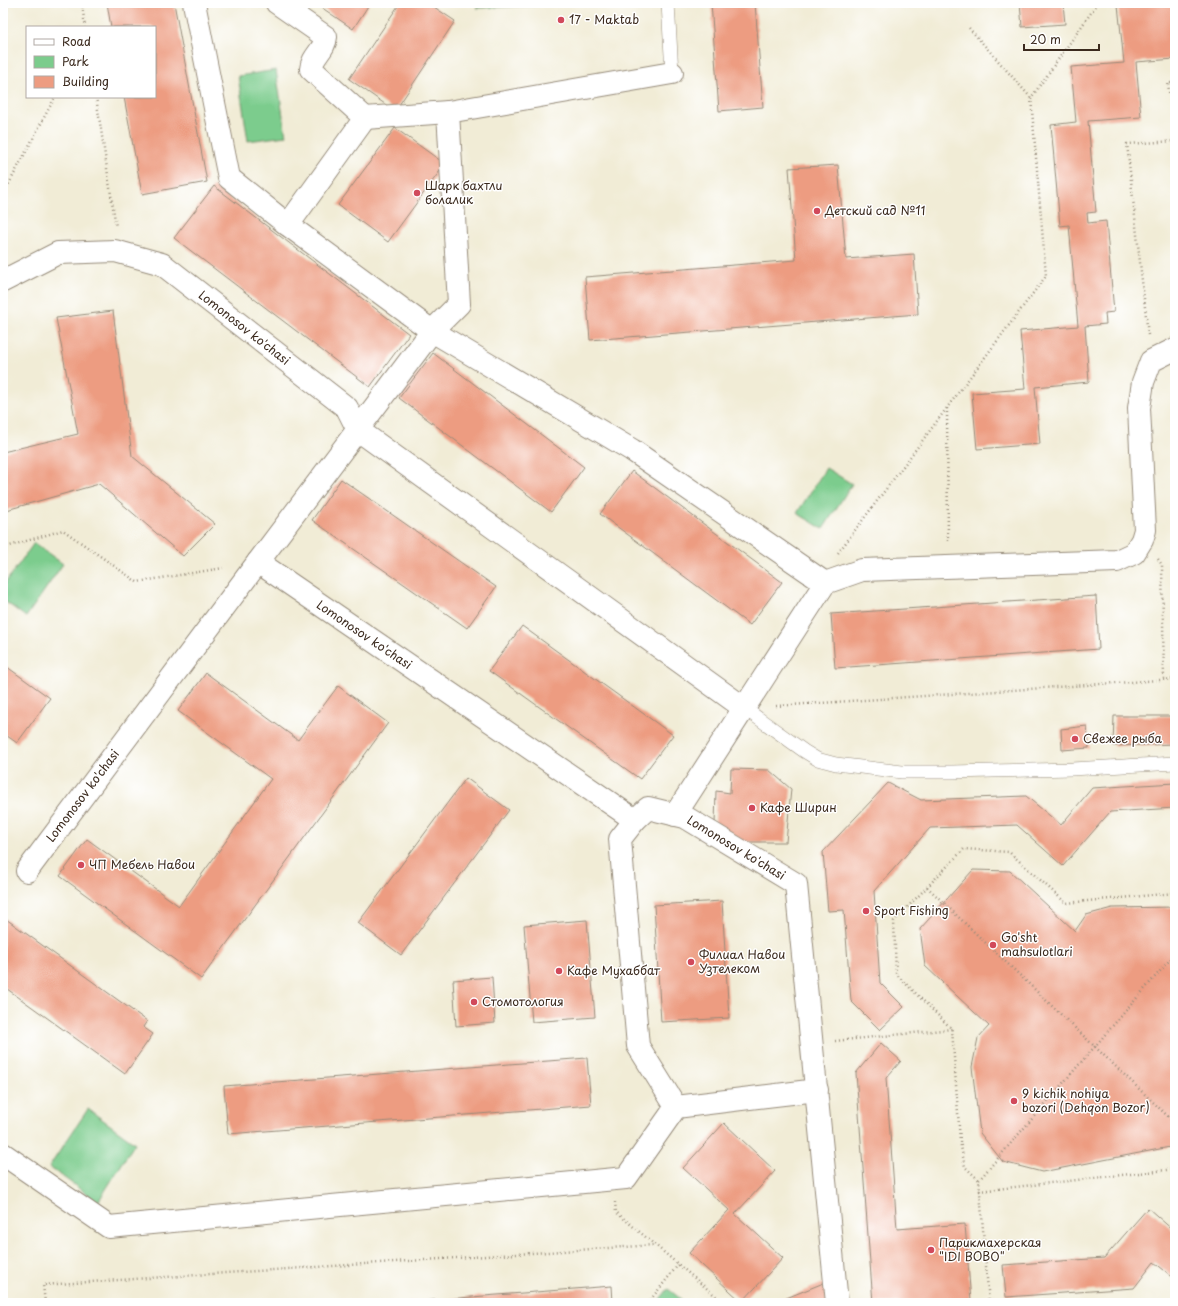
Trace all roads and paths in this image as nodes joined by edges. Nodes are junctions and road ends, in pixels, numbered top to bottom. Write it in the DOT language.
graph roads {
  1 [pos="82,3"];
  2 [pos="194,3"];
  3 [pos="277,3"];
  4 [pos="668,3"];
  5 [pos="1098,3"];
  6 [pos="85,26"];
  7 [pos="969,28"];
  8 [pos="672,73"];
  9 [pos="1175,83"];
  10 [pos="54,98"];
  11 [pos="96,98"];
  12 [pos="1031,98"];
  13 [pos="448,112"];
  14 [pos="365,118"];
  15 [pos="1175,140"];
  16 [pos="3,196"];
  17 [pos="288,225"];
  18 [pos="121,253"];
  19 [pos="3,281"];
  20 [pos="432,331"];
  21 [pos="1175,349"];
  22 [pos="1151,361"];
  23 [pos="947,408"];
  24 [pos="358,430"];
  25 [pos="1142,540"];
  26 [pos="3,548"];
  27 [pos="258,562"];
  28 [pos="948,567"];
  29 [pos="822,581"];
  30 [pos="1175,679"];
  31 [pos="1164,680"];
  32 [pos="744,708"];
  33 [pos="1175,763"];
  34 [pos="675,815"];
  35 [pos="635,820"];
  36 [pos="27,871"];
  37 [pos="927,887"];
  38 [pos="1175,893"];
  39 [pos="1175,954"];
  40 [pos="952,1029"];
  41 [pos="813,1044"];
  42 [pos="1094,1047"];
  43 [pos="817,1090"];
  44 [pos="676,1106"];
  45 [pos="1175,1123"];
  46 [pos="3,1154"];
  47 [pos="1175,1169"];
  48 [pos="612,1179"];
  49 [pos="979,1180"];
  50 [pos="979,1191"];
  51 [pos="654,1245"];
  52 [pos="678,1265"];
  53 [pos="45,1303"];
  54 [pos="648,1303"];
  55 [pos="724,1303"];
  56 [pos="837,1303"];
  57 [pos="989,1303"];
  1 -- 6 [label="path"];
  2 -- 17 [label="street"];
  3 -- 14 [label="street"];
  4 -- 8 [label="lane"];
  5 -- 12 [label="path"];
  7 -- 12 [label="path"];
  8 -- 13 [label="street"];
  9 -- 15 [label="path"];
  10 -- 16 [label="path"];
  11 -- 18 [label="path"];
  12 -- 23 [label="path"];
  13 -- 14 [label="street"];
  13 -- 20 [label="street"];
  14 -- 17 [label="street"];
  15 -- 22 [label="path"];
  17 -- 20 [label="street"];
  18 -- 19 [label="street, Lomonosov ko'chasi"];
  18 -- 24 [label="street, Lomonosov ko'chasi"];
  20 -- 24 [label="street"];
  20 -- 29 [label="street"];
  21 -- 22 [label="street"];
  22 -- 25 [label="street"];
  23 -- 28 [label="path"];
  23 -- 29 [label="path"];
  24 -- 27 [label="street"];
  24 -- 32 [label="street, Lomonosov ko'chasi"];
  25 -- 28 [label="street"];
  25 -- 31 [label="path"];
  26 -- 27 [label="path"];
  27 -- 35 [label="street, Lomonosov ko'chasi"];
  27 -- 36 [label="street, Lomonosov ko'chasi"];
  28 -- 29 [label="street"];
  29 -- 32 [label="street"];
  30 -- 31 [label="path"];
  31 -- 32 [label="path"];
  32 -- 33 [label="lane"];
  32 -- 34 [label="street"];
  34 -- 35 [label="street, Lomonosov ko'chasi"];
  34 -- 41 [label="street, Lomonosov ko'chasi"];
  35 -- 44 [label="street"];
  37 -- 38 [label="path"];
  37 -- 40 [label="path"];
  37 -- 42 [label="path"];
  39 -- 42 [label="path"];
  40 -- 41 [label="path"];
  40 -- 49 [label="path"];
  41 -- 43 [label="street"];
  42 -- 45 [label="path"];
  42 -- 49 [label="path"];
  43 -- 44 [label="street"];
  43 -- 56 [label="street"];
  44 -- 48 [label="street"];
  46 -- 48 [label="street"];
  47 -- 50 [label="path"];
  48 -- 51 [label="path"];
  49 -- 50 [label="path"];
  50 -- 57 [label="path"];
  51 -- 52 [label="path"];
  51 -- 53 [label="path"];
  52 -- 54 [label="path"];
  52 -- 55 [label="path"];
}
